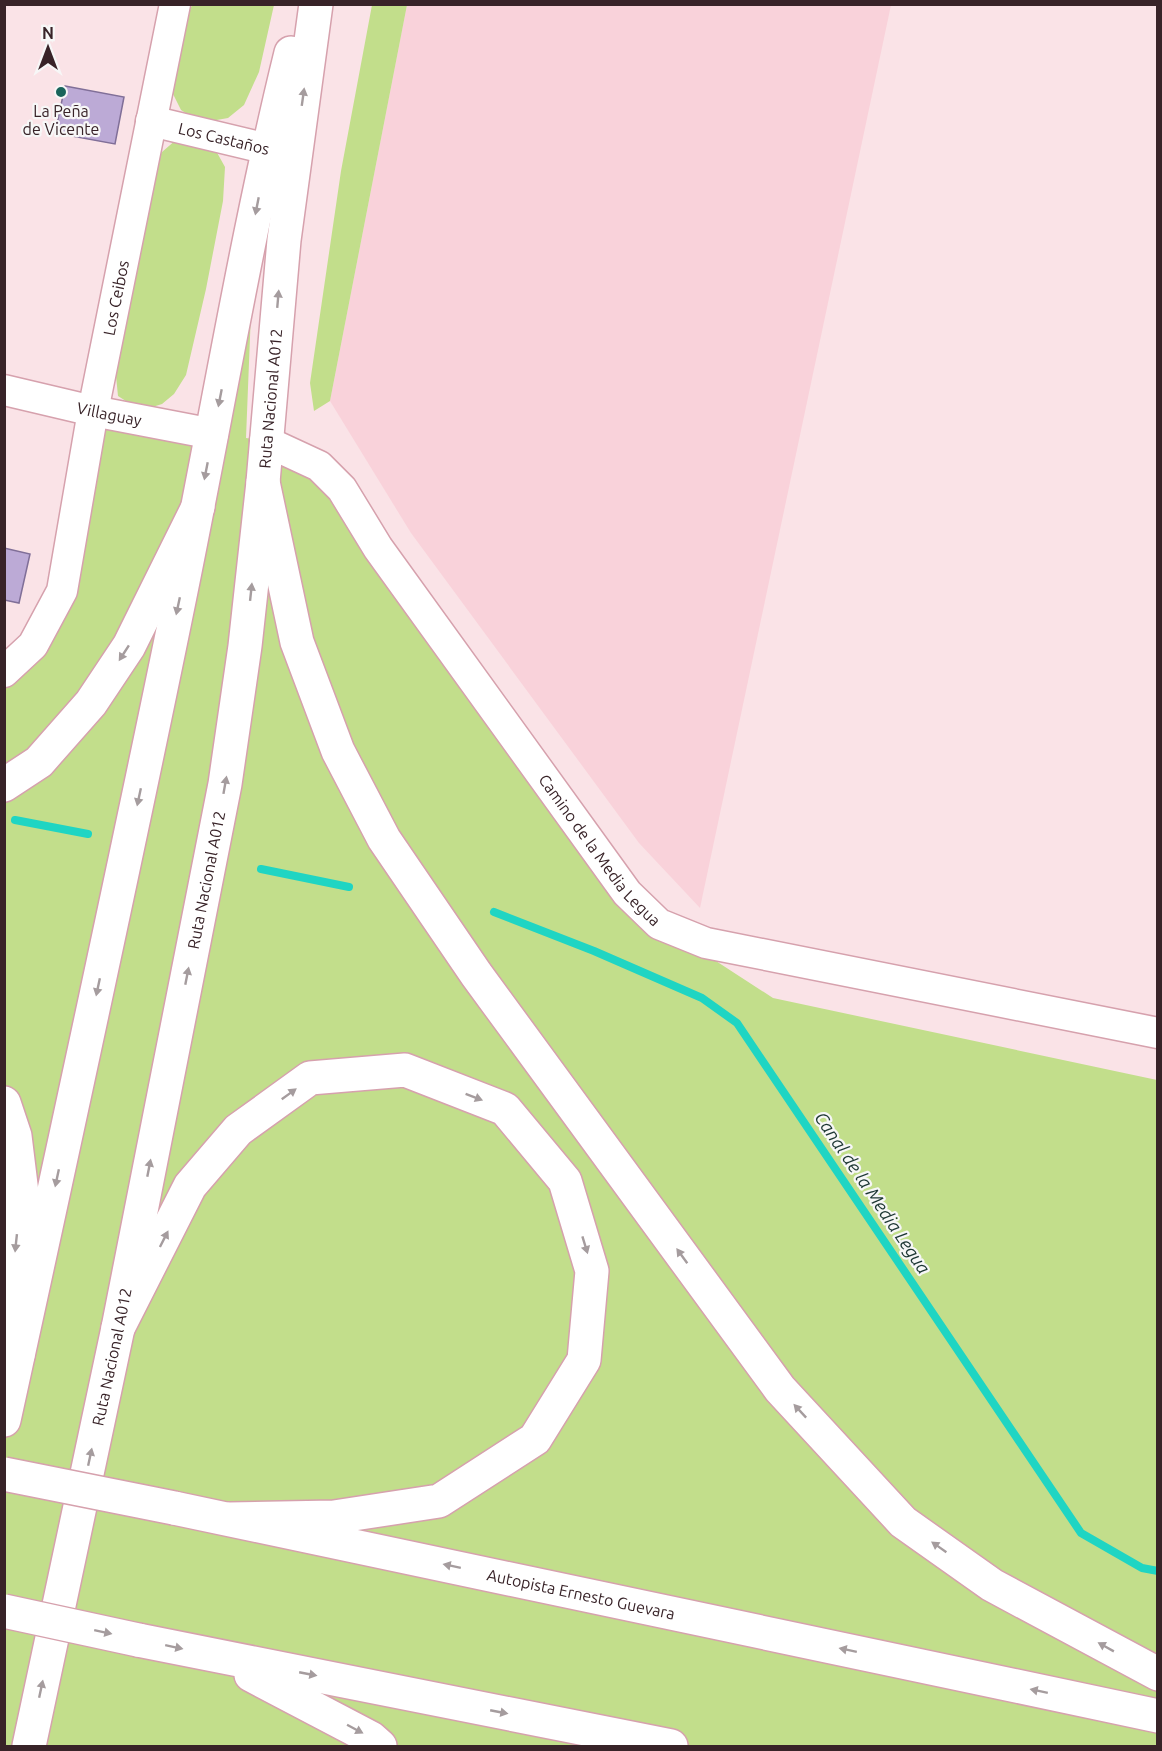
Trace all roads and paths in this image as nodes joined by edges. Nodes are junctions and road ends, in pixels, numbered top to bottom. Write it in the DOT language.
graph roads {
  1 [pos="302,4"];
  2 [pos="316,4"];
  3 [pos="175,5"];
  4 [pos="151,120"];
  5 [pos="281,152"];
  6 [pos="4,390"];
  7 [pos="93,411"];
  8 [pos="213,434"];
  9 [pos="265,441"];
  10 [pos="263,482"];
  11 [pos="198,507"];
  12 [pos="4,672"];
  13 [pos="4,785"];
  14 [pos="1158,1033"];
  15 [pos="4,1103"];
  16 [pos="118,1328"];
  17 [pos="18,1355"];
  18 [pos="4,1420"];
  19 [pos="4,1474"];
  20 [pos="229,1519"];
  21 [pos="4,1611"];
  22 [pos="209,1655"];
  23 [pos="1158,1674"];
  24 [pos="1158,1716"];
  25 [pos="29,1746"];
  26 [pos="380,1746"];
  27 [pos="671,1746"];
  1 -- 5 [label="highway, Ruta Nacional A012"];
  5 -- 2 [label="highway, Ruta Nacional A012, one-way"];
  3 -- 4 [label="street, Los Ceibos"];
  4 -- 5 [label="street, Los Castaños"];
  4 -- 7 [label="street, Los Ceibos"];
  5 -- 8 [label="highway, Ruta Nacional A012, one-way"];
  9 -- 5 [label="highway, Ruta Nacional A012, one-way"];
  6 -- 7 [label="street, Villaguay"];
  7 -- 8 [label="street, Villaguay"];
  7 -- 12 [label="street, Los Ceibos"];
  8 -- 11 [label="highway, Ruta Nacional A012, one-way"];
  9 -- 10 [label="highway, Ruta Nacional A012"];
  9 -- 14 [label="street, Camino de la Media Legua"];
  16 -- 10 [label="highway, Ruta Nacional A012, one-way"];
  23 -- 10 [label="highway, one-way"];
  11 -- 13 [label="highway, one-way"];
  11 -- 17 [label="highway, Ruta Nacional A012, one-way"];
  15 -- 17 [label="highway, one-way"];
  16 -- 20 [label="highway, one-way"];
  25 -- 16 [label="highway, Ruta Nacional A012, one-way"];
  17 -- 18 [label="highway, Ruta Nacional A012"];
  19 -- 20 [label="highway, Autopista Ernesto Guevara, bridge"];
  24 -- 20 [label="highway, Autopista Ernesto Guevara, one-way"];
  21 -- 22 [label="highway, one-way, bridge"];
  22 -- 26 [label="highway, one-way"];
  22 -- 27 [label="highway, one-way"];
}
